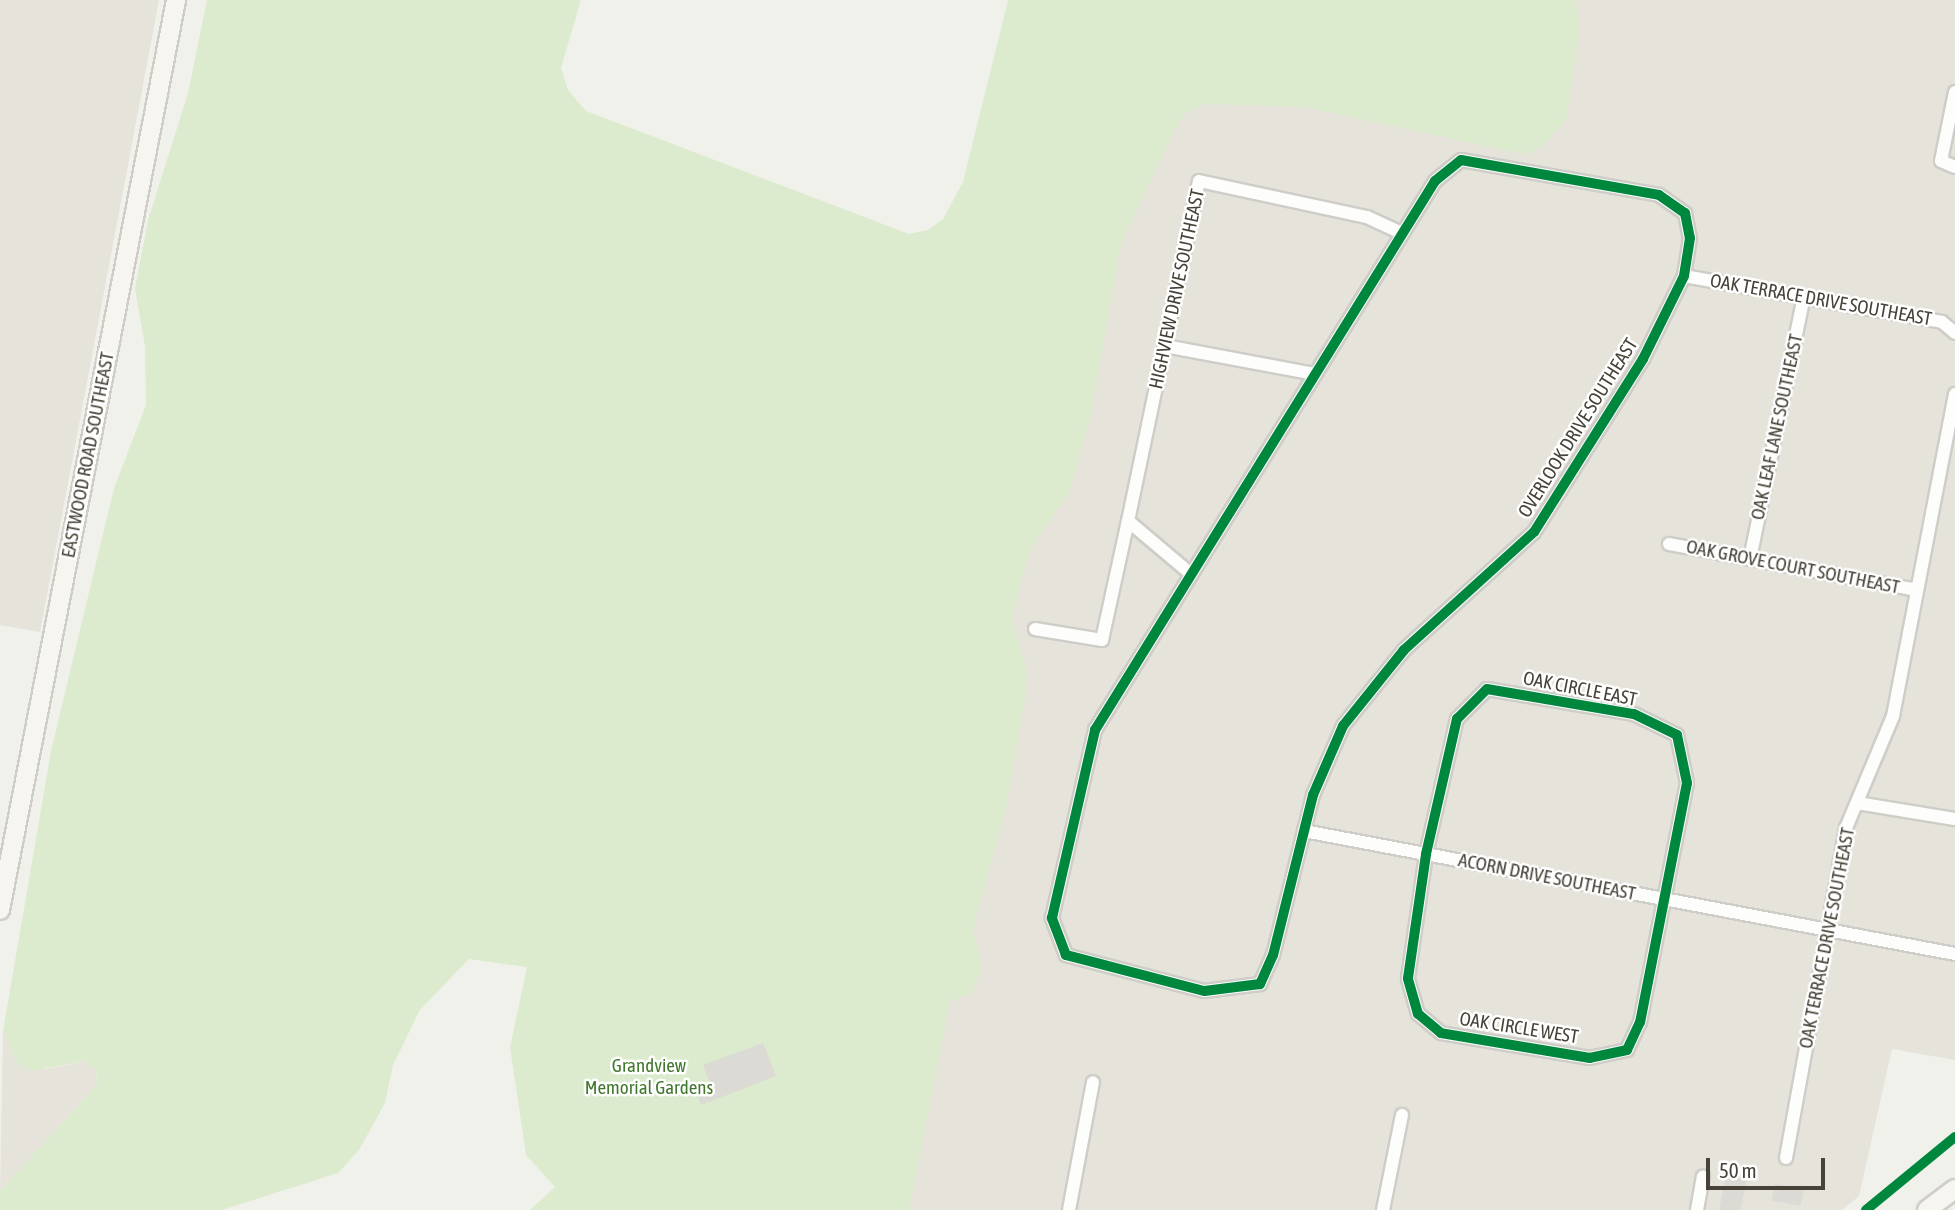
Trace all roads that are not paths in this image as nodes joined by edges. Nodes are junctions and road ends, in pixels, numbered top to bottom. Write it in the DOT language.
graph roads {
  1 [pos="176,0"];
  2 [pos="1955,92"];
  3 [pos="1955,167"];
  4 [pos="1402,233"];
  5 [pos="1684,276"];
  6 [pos="1804,296"];
  7 [pos="1955,333"];
  8 [pos="1165,345"];
  9 [pos="1315,374"];
  10 [pos="1955,394"];
  11 [pos="1128,521"];
  12 [pos="1668,544"];
  13 [pos="1749,559"];
  14 [pos="1191,573"];
  15 [pos="1917,590"];
  16 [pos="1035,629"];
  17 [pos="1857,803"];
  18 [pos="1955,819"];
  19 [pos="1304,831"];
  20 [pos="1426,854"];
  21 [pos="1661,899"];
  22 [pos="0,910"];
  23 [pos="1828,930"];
  24 [pos="1955,954"];
  25 [pos="1093,1082"];
  26 [pos="1402,1115"];
  27 [pos="1786,1158"];
  28 [pos="1703,1177"];
  29 [pos="1955,1189"];
  30 [pos="1069,1210"];
  31 [pos="1383,1210"];
  32 [pos="1697,1210"];
  33 [pos="1927,1210"];
  1 -- 22 [label="street, EASTWOOD ROAD SOUTHEAST"];
  2 -- 3 [label="street"];
  4 -- 5 [label="street, OVERLOOK DRIVE SOUTHEAST"];
  4 -- 8 [label="street, HIGHVIEW DRIVE SOUTHEAST"];
  4 -- 9 [label="street, OVERLOOK DRIVE SOUTHEAST"];
  5 -- 6 [label="street, OAK TERRACE DRIVE SOUTHEAST"];
  5 -- 19 [label="street, OVERLOOK DRIVE SOUTHEAST"];
  6 -- 7 [label="street, OAK TERRACE DRIVE SOUTHEAST"];
  6 -- 13 [label="street, OAK LEAF LANE SOUTHEAST"];
  8 -- 9 [label="street"];
  8 -- 11 [label="street, HIGHVIEW DRIVE SOUTHEAST"];
  9 -- 14 [label="street, OVERLOOK DRIVE SOUTHEAST"];
  10 -- 15 [label="street, OAK TERRACE DRIVE SOUTHEAST"];
  11 -- 14 [label="street"];
  11 -- 16 [label="street, HIGHVIEW DRIVE SOUTHEAST"];
  12 -- 13 [label="street, OAK GROVE COURT SOUTHEAST"];
  13 -- 15 [label="street, OAK GROVE COURT SOUTHEAST"];
  14 -- 19 [label="street, OVERLOOK DRIVE SOUTHEAST"];
  15 -- 17 [label="street, OAK TERRACE DRIVE SOUTHEAST"];
  17 -- 18 [label="street"];
  17 -- 23 [label="street, OAK TERRACE DRIVE SOUTHEAST"];
  19 -- 20 [label="street, ACORN DRIVE SOUTHEAST"];
  20 -- 21 [label="street, ACORN DRIVE SOUTHEAST"];
  20 -- 21 [label="street, OAK CIRCLE WEST"];
  20 -- 21 [label="street, OAK CIRCLE EAST"];
  21 -- 23 [label="street, ACORN DRIVE SOUTHEAST"];
  23 -- 24 [label="street, ACORN DRIVE SOUTHEAST"];
  23 -- 27 [label="street, OAK TERRACE DRIVE SOUTHEAST"];
  25 -- 30 [label="street"];
  26 -- 31 [label="street"];
  28 -- 32 [label="street"];
  29 -- 33 [label="street"];
}
